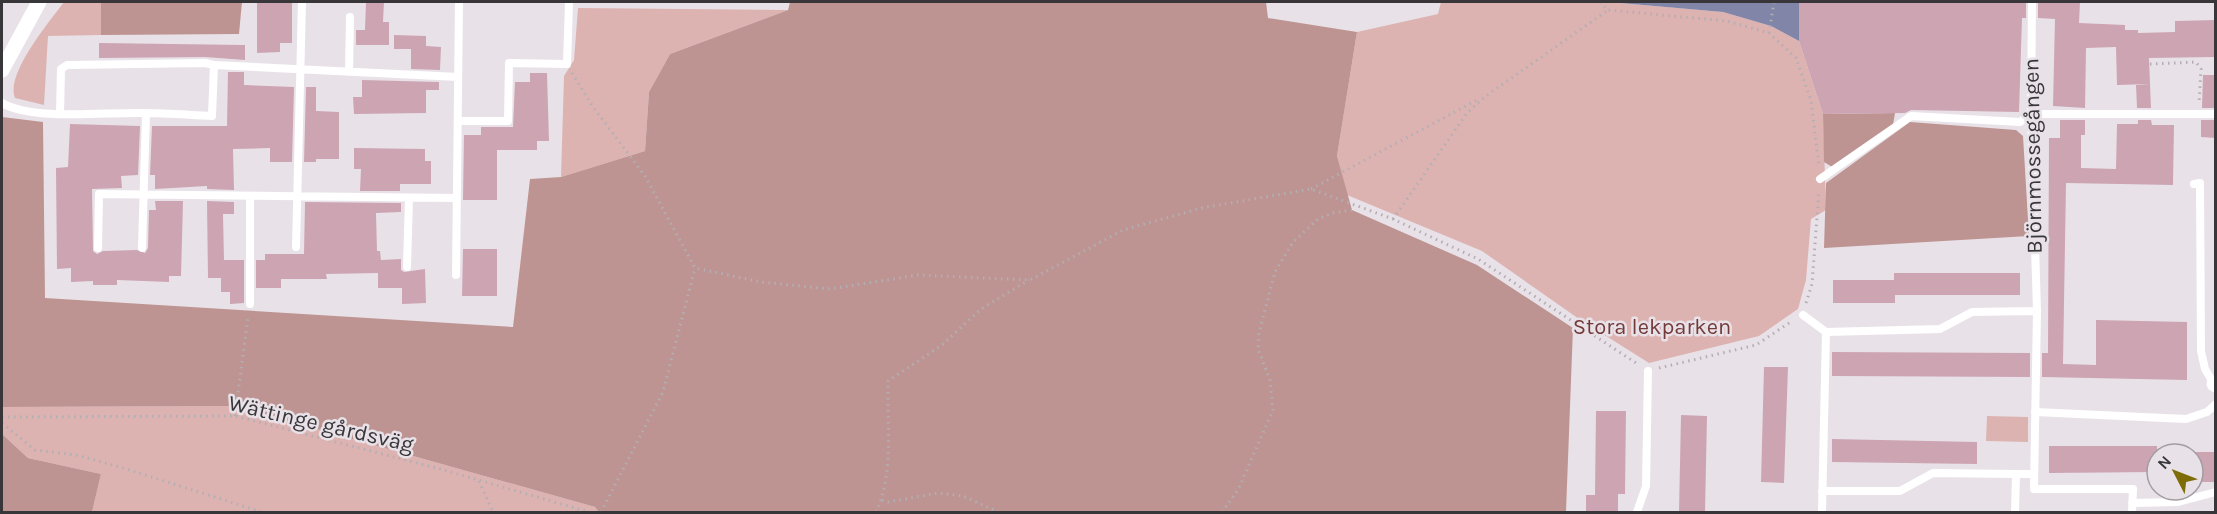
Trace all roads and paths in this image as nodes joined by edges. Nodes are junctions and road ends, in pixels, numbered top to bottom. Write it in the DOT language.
graph roads {
  1 [pos="39,2"];
  2 [pos="302,2"];
  3 [pos="459,2"];
  4 [pos="569,2"];
  5 [pos="1600,2"];
  6 [pos="1774,2"];
  7 [pos="2032,2"];
  8 [pos="1608,10"];
  9 [pos="350,17"];
  10 [pos="1769,33"];
  11 [pos="567,64"];
  12 [pos="2150,64"];
  13 [pos="214,65"];
  14 [pos="2,70"];
  15 [pos="300,70"];
  16 [pos="349,72"];
  17 [pos="458,77"];
  18 [pos="1486,96"];
  19 [pos="2,104"];
  20 [pos="60,113"];
  21 [pos="146,113"];
  22 [pos="2031,114"];
  23 [pos="2199,114"];
  24 [pos="2216,114"];
  25 [pos="458,121"];
  26 [pos="1820,179"];
  27 [pos="2194,184"];
  28 [pos="1311,189"];
  29 [pos="144,194"];
  30 [pos="250,196"];
  31 [pos="297,197"];
  32 [pos="409,198"];
  33 [pos="457,198"];
  34 [pos="1352,210"];
  35 [pos="1393,219"];
  36 [pos="296,247"];
  37 [pos="98,248"];
  38 [pos="142,248"];
  39 [pos="407,267"];
  40 [pos="695,268"];
  41 [pos="456,274"];
  42 [pos="1030,280"];
  43 [pos="250,304"];
  44 [pos="2037,311"];
  45 [pos="1803,315"];
  46 [pos="1826,332"];
  47 [pos="1648,371"];
  48 [pos="2215,384"];
  49 [pos="2216,404"];
  50 [pos="2035,412"];
  51 [pos="235,416"];
  52 [pos="2,417"];
  53 [pos="2,423"];
  54 [pos="2016,474"];
  55 [pos="2034,474"];
  56 [pos="479,481"];
  57 [pos="1822,491"];
  58 [pos="2216,492"];
  59 [pos="882,500"];
  60 [pos="2133,502"];
  61 [pos="262,513"];
  62 [pos="493,513"];
  63 [pos="589,513"];
  64 [pos="601,513"];
  65 [pos="876,513"];
  66 [pos="998,513"];
  67 [pos="1222,513"];
  68 [pos="1637,513"];
  69 [pos="1822,513"];
  70 [pos="2015,513"];
  71 [pos="2132,513"];
  1 -- 14 [label="street"];
  2 -- 15 [label="lane"];
  3 -- 17 [label="lane"];
  4 -- 11 [label="lane"];
  5 -- 8 [label="path"];
  6 -- 10 [label="path"];
  7 -- 22 [label="lane, Björnmossegången"];
  8 -- 10 [label="path"];
  8 -- 18 [label="path"];
  9 -- 16 [label="lane"];
  10 -- 26 [label="path"];
  11 -- 25 [label="lane"];
  11 -- 40 [label="path"];
  12 -- 23 [label="path"];
  13 -- 15 [label="lane"];
  13 -- 20 [label="lane"];
  13 -- 21 [label="lane"];
  15 -- 16 [label="lane"];
  15 -- 31 [label="lane"];
  16 -- 17 [label="lane"];
  17 -- 25 [label="lane"];
  18 -- 28 [label="path"];
  18 -- 35 [label="path"];
  19 -- 20 [label="lane"];
  20 -- 21 [label="lane"];
  21 -- 29 [label="lane"];
  22 -- 23 [label="lane"];
  22 -- 26 [label="lane"];
  22 -- 44 [label="lane, Björnmossegången"];
  23 -- 24 [label="lane"];
  25 -- 33 [label="lane"];
  26 -- 45 [label="path"];
  27 -- 48 [label="lane"];
  28 -- 35 [label="path"];
  28 -- 42 [label="path"];
  29 -- 30 [label="lane"];
  29 -- 37 [label="lane"];
  29 -- 38 [label="lane"];
  30 -- 31 [label="lane"];
  30 -- 43 [label="lane"];
  31 -- 32 [label="lane"];
  31 -- 36 [label="lane"];
  32 -- 33 [label="lane"];
  32 -- 39 [label="lane"];
  33 -- 41 [label="lane"];
  34 -- 67 [label="path"];
  35 -- 47 [label="path"];
  40 -- 42 [label="path"];
  40 -- 64 [label="path"];
  42 -- 59 [label="path"];
  43 -- 51 [label="path"];
  44 -- 46 [label="lane"];
  44 -- 50 [label="lane, Björnmossegången"];
  45 -- 46 [label="lane"];
  45 -- 47 [label="path"];
  46 -- 57 [label="lane"];
  47 -- 68 [label="lane"];
  49 -- 50 [label="lane"];
  50 -- 55 [label="lane, Björnmossegången"];
  51 -- 52 [label="path, Wättinge gårdsväg"];
  51 -- 56 [label="path, Wättinge gårdsväg"];
  53 -- 61 [label="path"];
  54 -- 55 [label="lane"];
  54 -- 57 [label="lane"];
  54 -- 70 [label="lane"];
  55 -- 60 [label="lane"];
  56 -- 62 [label="path"];
  56 -- 63 [label="path, Wättinge gårdsväg"];
  57 -- 69 [label="lane"];
  58 -- 60 [label="lane"];
  59 -- 65 [label="path"];
  59 -- 66 [label="path"];
  60 -- 71 [label="lane"];
}
